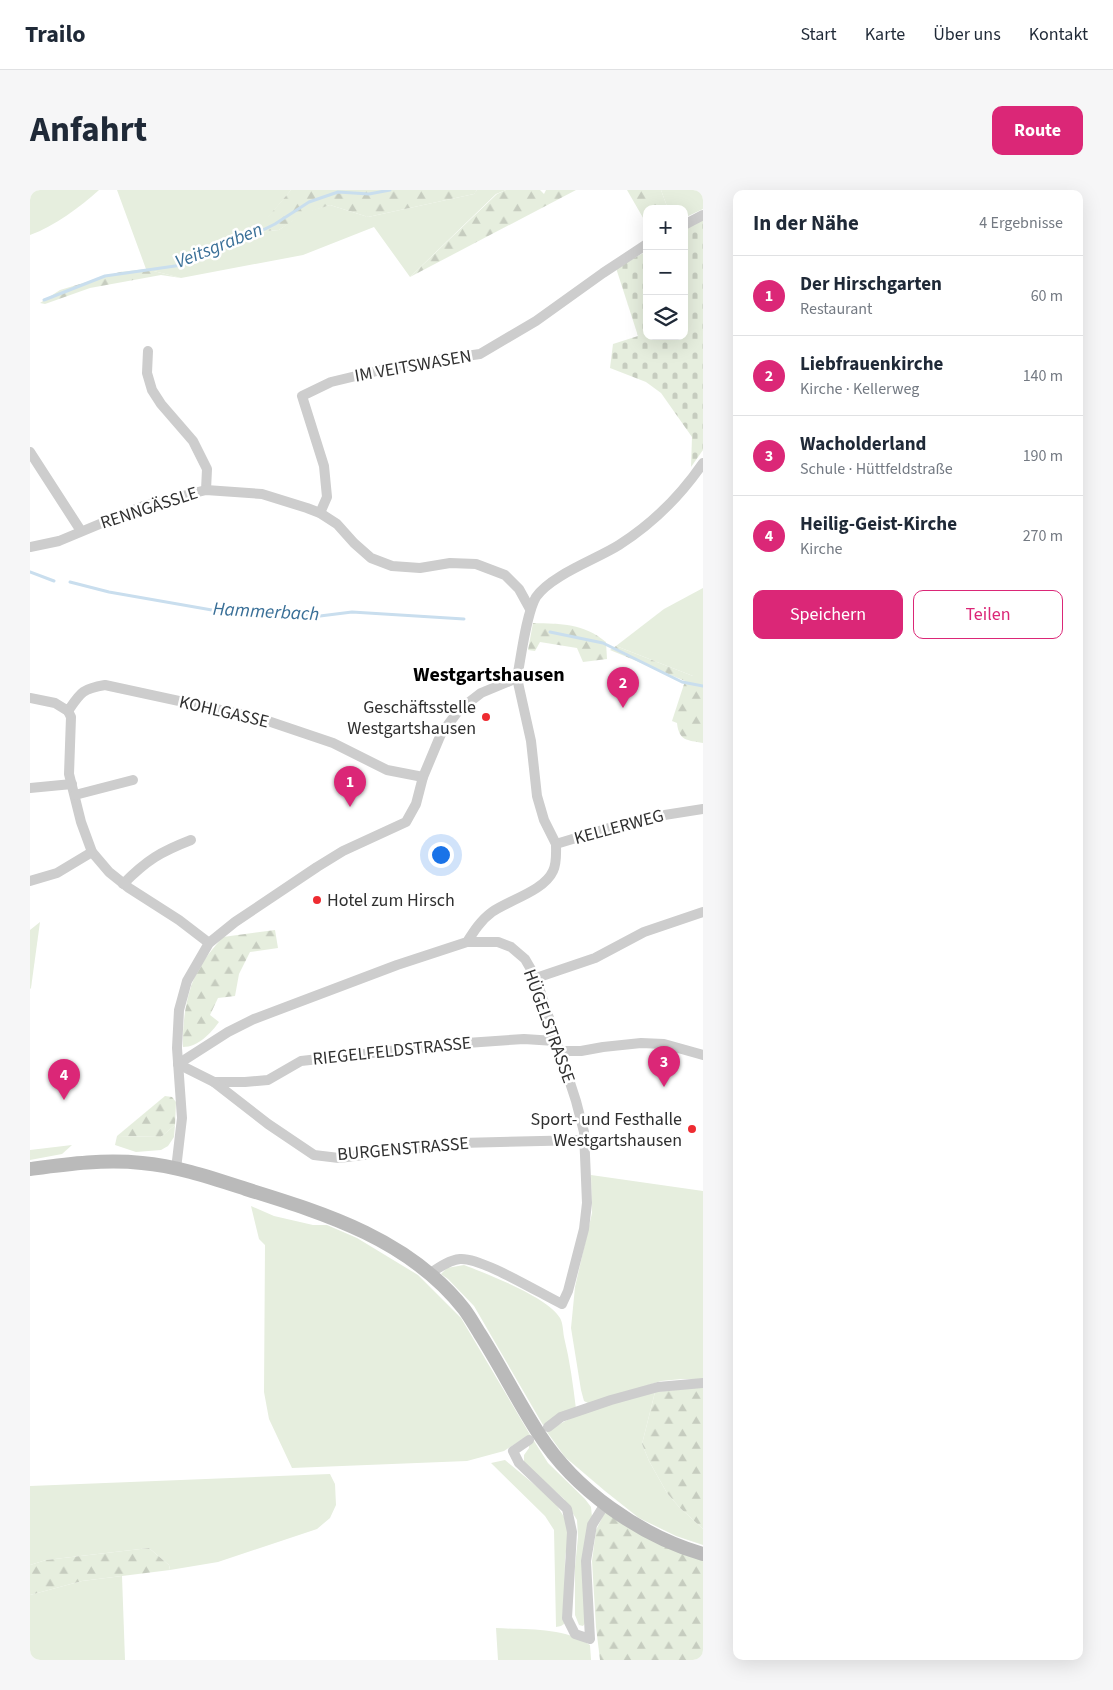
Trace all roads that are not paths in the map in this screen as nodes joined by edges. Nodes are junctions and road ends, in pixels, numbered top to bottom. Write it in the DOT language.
graph roads {
  1 [pos="703,215"];
  2 [pos="688,223"];
  3 [pos="643,247"];
  4 [pos="148,351"];
  5 [pos="30,452"];
  6 [pos="703,463"];
  7 [pos="703,469"];
  8 [pos="694,476"];
  9 [pos="206,490"];
  10 [pos="320,514"];
  11 [pos="81,531"];
  12 [pos="30,548"];
  13 [pos="530,609"];
  14 [pos="517,678"];
  15 [pos="30,698"];
  16 [pos="68,711"];
  17 [pos="423,778"];
  18 [pos="133,780"];
  19 [pos="30,788"];
  20 [pos="73,789"];
  21 [pos="703,809"];
  22 [pos="191,840"];
  23 [pos="556,844"];
  24 [pos="92,852"];
  25 [pos="30,881"];
  26 [pos="123,884"];
  27 [pos="703,912"];
  28 [pos="467,942"];
  29 [pos="209,943"];
  30 [pos="536,978"];
  31 [pos="555,1041"];
  32 [pos="559,1051"];
  33 [pos="703,1054"];
  34 [pos="178,1064"];
  35 [pos="214,1082"];
  36 [pos="585,1140"];
  37 [pos="30,1169"];
  38 [pos="176,1170"];
  39 [pos="429,1274"];
  40 [pos="703,1383"];
  41 [pos="548,1426"];
  42 [pos="529,1440"];
  43 [pos="606,1504"];
  44 [pos="703,1554"];
  1 -- 2 [label="street"];
  3 -- 10 [label="street, IM VEITSWASEN"];
  4 -- 9 [label="street"];
  5 -- 11 [label="street"];
  6 -- 8 [label="street"];
  7 -- 8 [label="street"];
  8 -- 13 [label="street"];
  9 -- 10 [label="street, RENNGÄSSLE"];
  9 -- 11 [label="street, RENNGÄSSLE"];
  10 -- 13 [label="street, RENNGÄSSLE"];
  11 -- 12 [label="street, RENNGÄSSLE"];
  13 -- 14 [label="street"];
  14 -- 17 [label="street"];
  14 -- 23 [label="street, KELLERWEG"];
  15 -- 16 [label="street"];
  16 -- 17 [label="street, KOHLGASSE"];
  16 -- 20 [label="street"];
  17 -- 29 [label="street"];
  18 -- 20 [label="street"];
  19 -- 20 [label="street"];
  20 -- 24 [label="street"];
  21 -- 23 [label="street, KELLERWEG"];
  22 -- 26 [label="street"];
  23 -- 28 [label="street"];
  24 -- 25 [label="street"];
  24 -- 26 [label="street"];
  26 -- 29 [label="street"];
  27 -- 30 [label="street"];
  28 -- 30 [label="street, HÜGELSTRASSE"];
  28 -- 34 [label="street, HÜGELSTRASSE"];
  29 -- 34 [label="street"];
  30 -- 31 [label="street, HÜGELSTRASSE"];
  31 -- 32 [label="street, HÜGELSTRASSE"];
  31 -- 35 [label="street, RIEGELFELDSTRASSE"];
  32 -- 33 [label="street"];
  32 -- 36 [label="street, HÜGELSTRASSE"];
  34 -- 35 [label="street, RIEGELFELDSTRASSE"];
  34 -- 38 [label="street"];
  35 -- 36 [label="street, BURGENSTRASSE"];
  36 -- 39 [label="street, HÜGELSTRASSE"];
  37 -- 38 [label="main road"];
  38 -- 39 [label="main road"];
  39 -- 43 [label="main road"];
  40 -- 41 [label="street"];
  42 -- 43 [label="street"];
  43 -- 44 [label="main road"];
}
